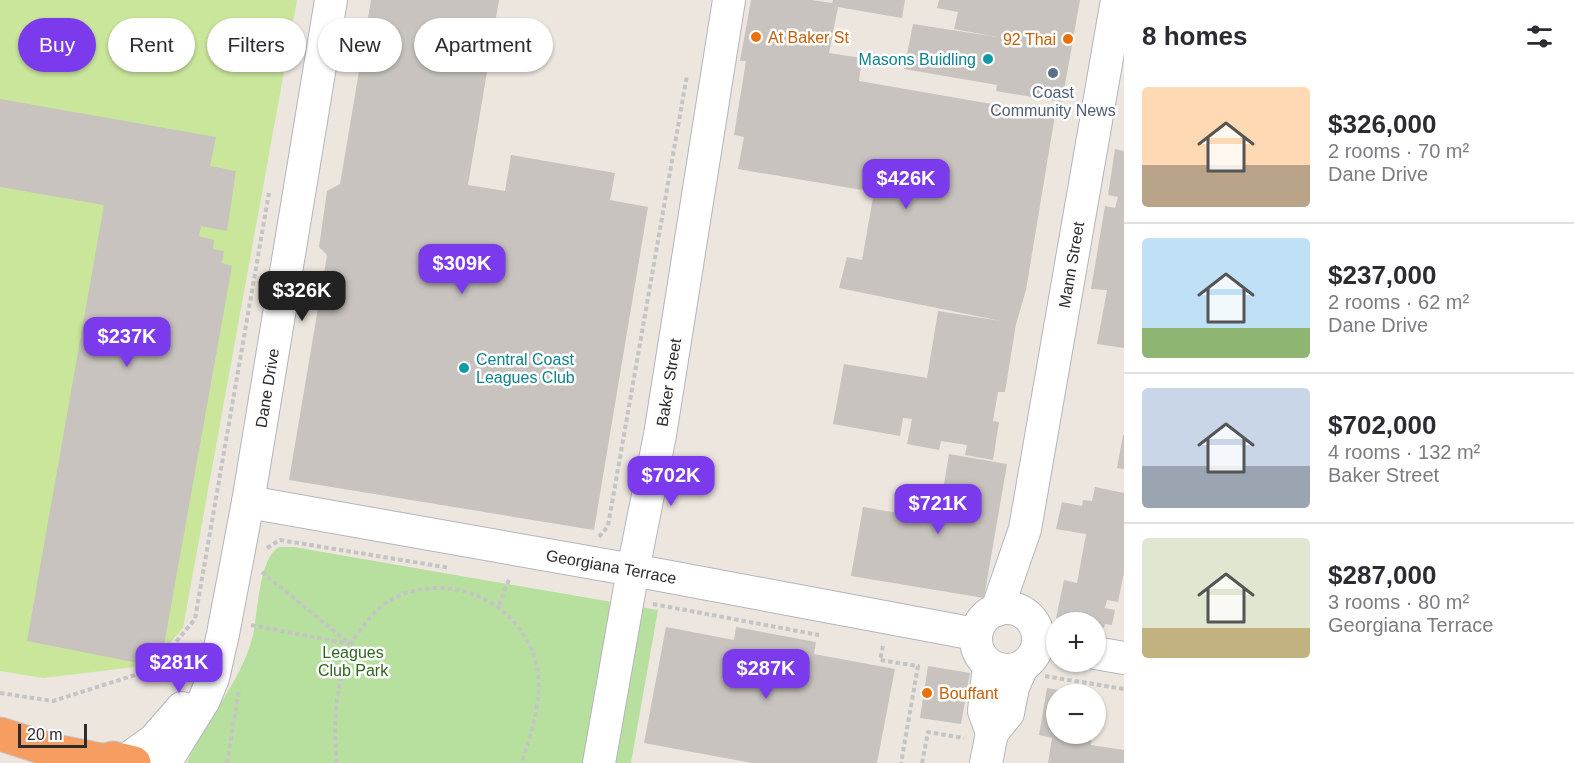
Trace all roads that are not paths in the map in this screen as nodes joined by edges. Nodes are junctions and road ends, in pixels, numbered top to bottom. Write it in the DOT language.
graph roads {
  1 [pos="331,0"];
  2 [pos="729,0"];
  3 [pos="1118,0"];
  4 [pos="248,502"];
  5 [pos="631,585"];
  6 [pos="1012,612"];
  7 [pos="241,632"];
  8 [pos="975,634"];
  9 [pos="1106,655"];
  10 [pos="1038,658"];
  11 [pos="1124,658"];
  12 [pos="989,665"];
  13 [pos="974,733"];
  14 [pos="0,734"];
  15 [pos="975,755"];
  16 [pos="114,761"];
  17 [pos="165,763"];
  18 [pos="599,763"];
  1 -- 4 [label="street, Dane Drive"];
  2 -- 5 [label="street, Baker Street"];
  3 -- 6 [label="street, Mann Street"];
  4 -- 5 [label="street, Georgiana Terrace"];
  4 -- 7 [label="street, Dane Drive"];
  5 -- 8 [label="street, Georgiana Terrace"];
  5 -- 18 [label="street, Baker Street"];
  6 -- 8 [label="street"];
  6 -- 10 [label="street"];
  7 -- 16 [label="street, Dane Drive"];
  7 -- 17 [label="street, Dane Drive"];
  8 -- 12 [label="street"];
  9 -- 11 [label="street"];
  10 -- 12 [label="street"];
  10 -- 13 [label="street"];
  12 -- 13 [label="street"];
  13 -- 15 [label="street"];
  14 -- 16 [label="highway"];
}
